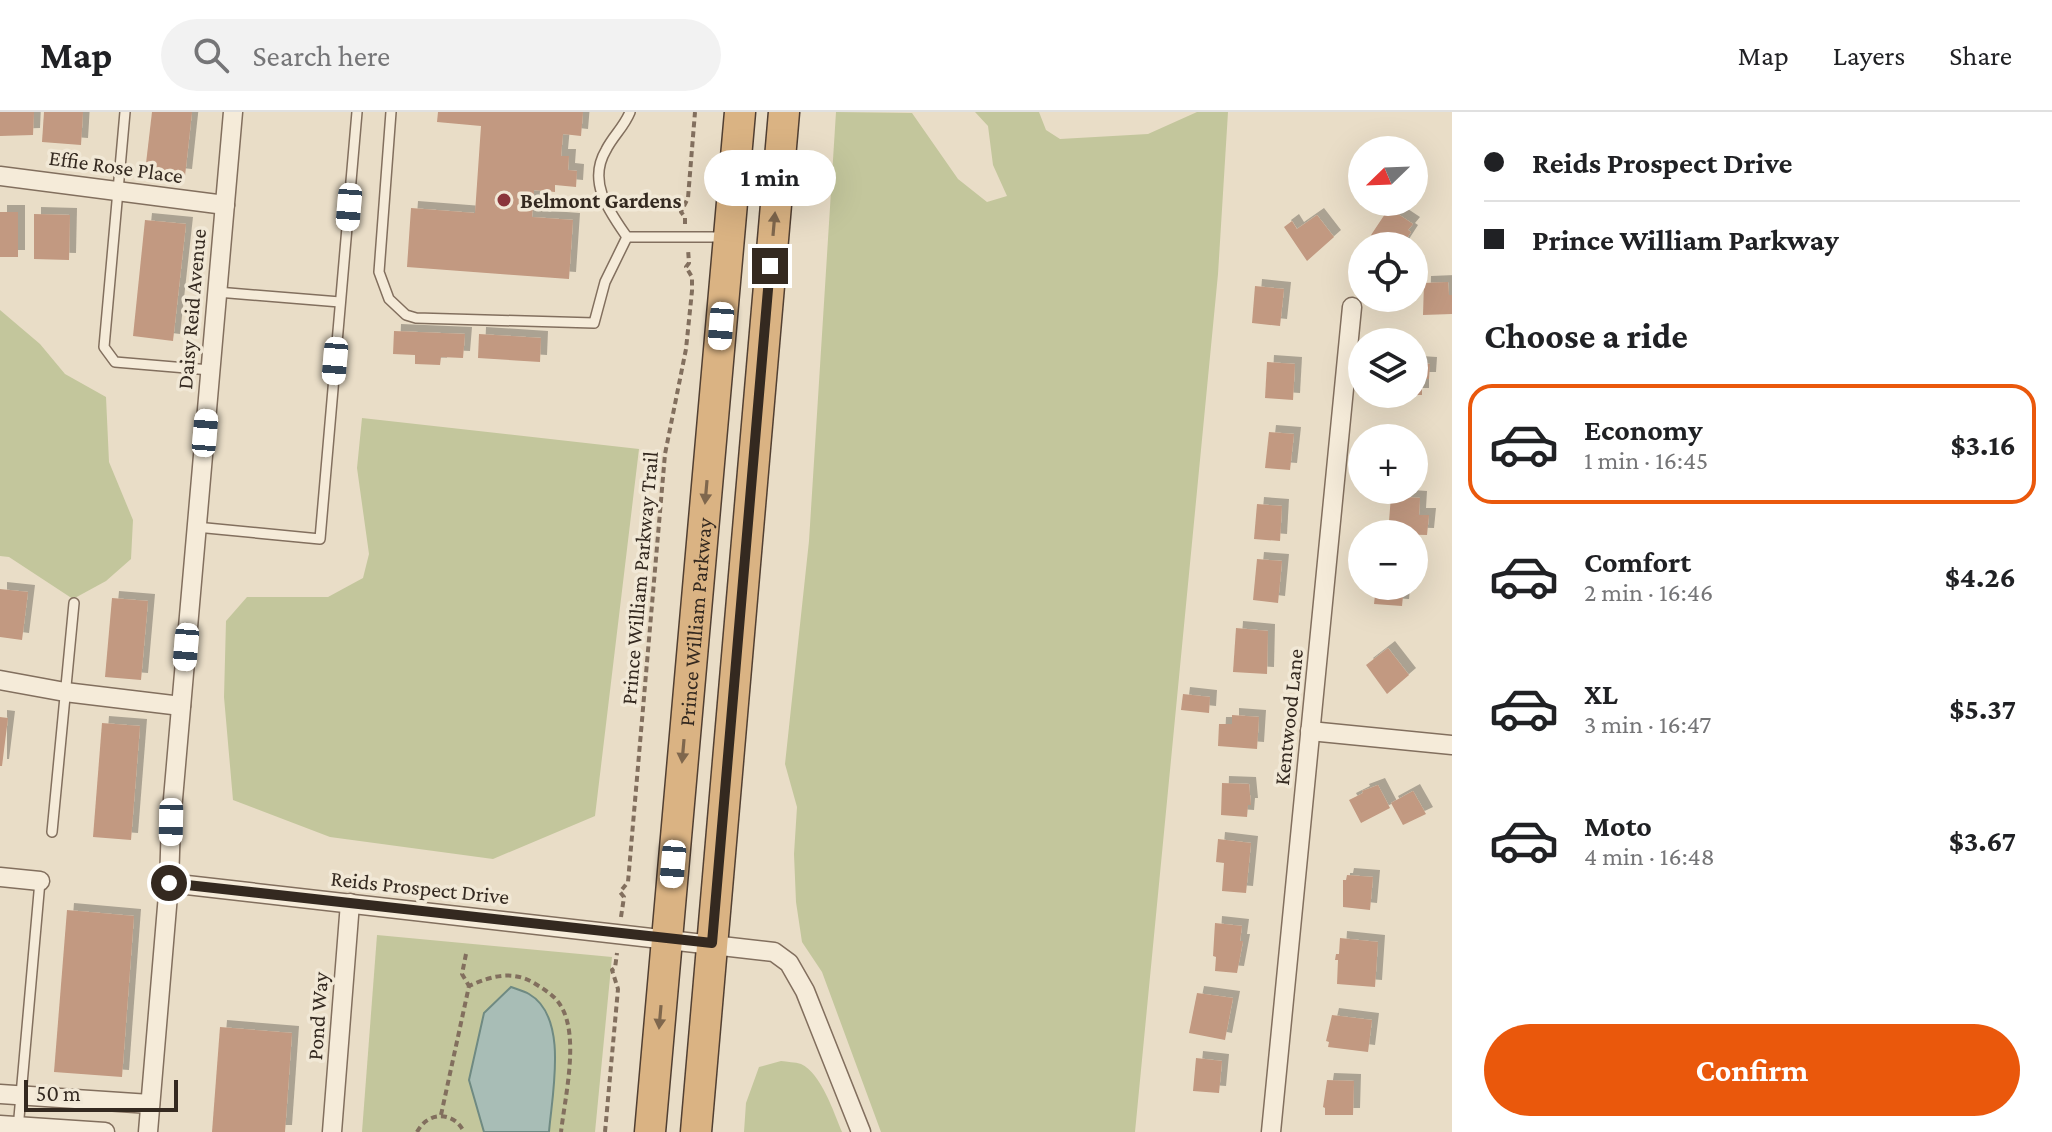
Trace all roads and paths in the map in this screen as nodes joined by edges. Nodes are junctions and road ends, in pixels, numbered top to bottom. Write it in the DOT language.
graph roads {
  1 [pos="125,112"];
  2 [pos="233,112"];
  3 [pos="357,112"];
  4 [pos="391,112"];
  5 [pos="630,112"];
  6 [pos="695,112"];
  7 [pos="740,112"];
  8 [pos="784,112"];
  9 [pos="0,176"];
  10 [pos="119,191"];
  11 [pos="225,205"];
  12 [pos="685,217"];
  13 [pos="627,237"];
  14 [pos="729,237"];
  15 [pos="689,263"];
  16 [pos="217,292"];
  17 [pos="340,302"];
  18 [pos="1352,312"];
  19 [pos="210,370"];
  20 [pos="196,527"];
  21 [pos="74,603"];
  22 [pos="0,680"];
  23 [pos="65,692"];
  24 [pos="181,706"];
  25 [pos="1310,731"];
  26 [pos="1452,745"];
  27 [pos="52,832"];
  28 [pos="0,877"];
  29 [pos="40,881"];
  30 [pos="169,883"];
  31 [pos="624,897"];
  32 [pos="350,903"];
  33 [pos="667,939"];
  34 [pos="712,943"];
  35 [pos="466,954"];
  36 [pos="615,968"];
  37 [pos="469,986"];
  38 [pos="0,1094"];
  39 [pos="21,1095"];
  40 [pos="150,1104"];
  41 [pos="441,1115"];
  42 [pos="12,1128"];
  43 [pos="105,1132"];
  44 [pos="148,1132"];
  45 [pos="332,1132"];
  46 [pos="417,1132"];
  47 [pos="464,1132"];
  48 [pos="561,1132"];
  49 [pos="605,1132"];
  50 [pos="650,1132"];
  51 [pos="696,1132"];
  52 [pos="861,1132"];
  53 [pos="1271,1132"];
  1 -- 10 [label="lane"];
  2 -- 11 [label="street, Daisy Reid Avenue"];
  3 -- 17 [label="lane"];
  4 -- 13 [label="lane"];
  5 -- 13 [label="lane"];
  6 -- 12 [label="path"];
  7 -- 14 [label="highway, Prince William Parkway"];
  34 -- 8 [label="highway, Prince William Parkway, one-way"];
  9 -- 10 [label="street, Effie Rose Place"];
  10 -- 11 [label="street, Effie Rose Place"];
  10 -- 19 [label="lane"];
  11 -- 16 [label="street, Daisy Reid Avenue"];
  13 -- 14 [label="lane"];
  14 -- 33 [label="highway, Prince William Parkway, one-way"];
  15 -- 31 [label="path, Prince William Parkway Trail"];
  16 -- 17 [label="lane"];
  16 -- 19 [label="street, Daisy Reid Avenue"];
  17 -- 20 [label="lane"];
  18 -- 25 [label="street, Kentwood Lane"];
  19 -- 20 [label="street, Daisy Reid Avenue"];
  20 -- 24 [label="street, Daisy Reid Avenue"];
  21 -- 23 [label="lane"];
  22 -- 23 [label="street"];
  23 -- 24 [label="street"];
  23 -- 27 [label="lane"];
  24 -- 30 [label="street, Daisy Reid Avenue"];
  25 -- 26 [label="street"];
  25 -- 53 [label="street, Kentwood Lane"];
  28 -- 29 [label="street"];
  29 -- 39 [label="lane"];
  30 -- 32 [label="street, Reids Prospect Drive"];
  30 -- 40 [label="street, Daisy Reid Avenue"];
  32 -- 33 [label="street, Reids Prospect Drive"];
  32 -- 45 [label="street, Pond Way"];
  33 -- 34 [label="street, Reids Prospect Drive"];
  33 -- 50 [label="highway, Prince William Parkway, one-way"];
  34 -- 51 [label="highway, Prince William Parkway"];
  34 -- 52 [label="street, Reids Prospect Drive"];
  35 -- 37 [label="path"];
  36 -- 49 [label="path"];
  37 -- 41 [label="path"];
  37 -- 48 [label="path"];
  38 -- 39 [label="street"];
  39 -- 40 [label="street"];
  39 -- 42 [label="lane"];
  40 -- 44 [label="street, Daisy Reid Avenue"];
  41 -- 46 [label="path"];
  41 -- 47 [label="path"];
  42 -- 43 [label="street"];
}
